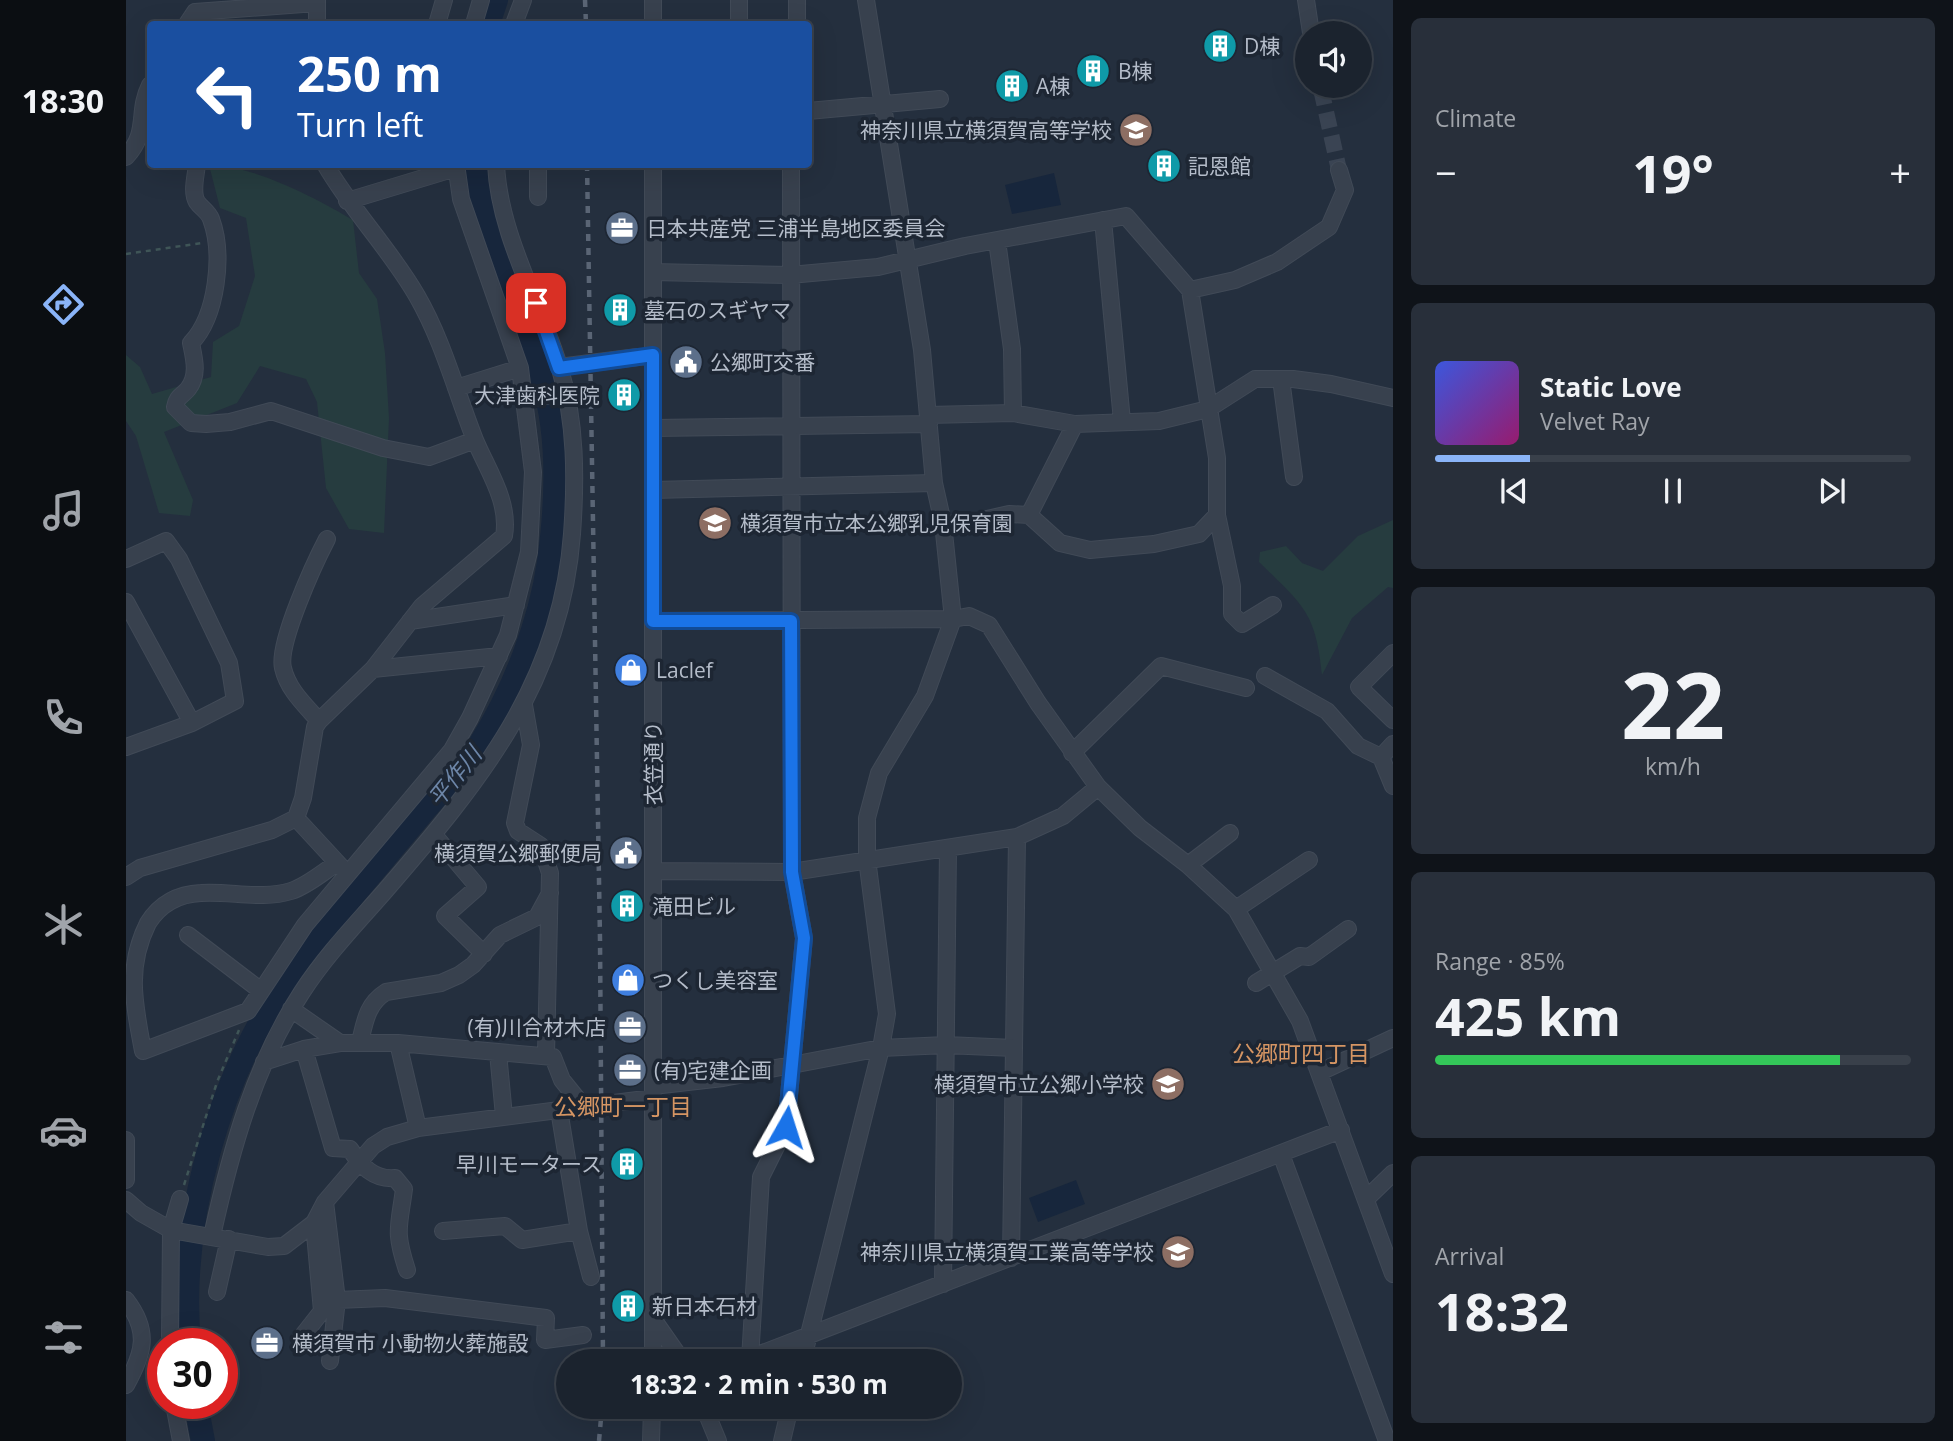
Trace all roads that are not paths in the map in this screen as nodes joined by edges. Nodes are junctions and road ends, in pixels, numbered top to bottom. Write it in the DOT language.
graph roads {
  1 [pos="444,0"];
  2 [pos="481,0"];
  3 [pos="523,0"];
  4 [pos="653,0"];
  5 [pos="739,0"];
  6 [pos="797,0"];
  7 [pos="866,0"];
  8 [pos="1306,0"];
  9 [pos="316,1"];
  10 [pos="189,21"];
  11 [pos="317,21"];
  12 [pos="438,21"];
  13 [pos="475,21"];
  14 [pos="515,21"];
  15 [pos="653,21"];
  16 [pos="739,21"];
  17 [pos="797,21"];
  18 [pos="1309,21"];
  19 [pos="147,92"];
  20 [pos="940,99"];
  21 [pos="882,106"];
  22 [pos="812,111"];
  23 [pos="146,141"];
  24 [pos="127,155"];
  25 [pos="197,168"];
  26 [pos="327,168"];
  27 [pos="450,168"];
  28 [pos="456,168"];
  29 [pos="497,168"];
  30 [pos="538,168"];
  31 [pos="653,168"];
  32 [pos="791,168"];
  33 [pos="1339,170"];
  34 [pos="538,197"];
  35 [pos="347,201"];
  36 [pos="1103,220"];
  37 [pos="997,241"];
  38 [pos="907,260"];
  39 [pos="653,272"];
  40 [pos="790,275"];
  41 [pos="1190,290"];
  42 [pos="653,355"];
  43 [pos="520,368"];
  44 [pos="559,368"];
  45 [pos="1281,379"];
  46 [pos="456,388"];
  47 [pos="564,392"];
  48 [pos="1393,398"];
  49 [pos="527,400"];
  50 [pos="1208,410"];
  51 [pos="1013,413"];
  52 [pos="929,420"];
  53 [pos="1122,421"];
  54 [pos="1075,424"];
  55 [pos="790,426"];
  56 [pos="653,428"];
  57 [pos="475,440"];
  58 [pos="1294,477"];
  59 [pos="934,483"];
  60 [pos="790,488"];
  61 [pos="653,490"];
  62 [pos="1029,515"];
  63 [pos="1217,515"];
  64 [pos="943,523"];
  65 [pos="327,539"];
  66 [pos="126,559"];
  67 [pos="126,602"];
  68 [pos="1273,604"];
  69 [pos="516,605"];
  70 [pos="953,619"];
  71 [pos="410,621"];
  72 [pos="653,621"];
  73 [pos="791,621"];
  74 [pos="1393,653"];
  75 [pos="499,656"];
  76 [pos="373,670"];
  77 [pos="1265,676"];
  78 [pos="1246,688"];
  79 [pos="524,705"];
  80 [pos="1393,720"];
  81 [pos="319,721"];
  82 [pos="192,723"];
  83 [pos="1393,744"];
  84 [pos="126,747"];
  85 [pos="1072,753"];
  86 [pos="1381,757"];
  87 [pos="1393,786"];
  88 [pos="1098,787"];
  89 [pos="296,818"];
  90 [pos="1230,834"];
  91 [pos="434,835"];
  92 [pos="1017,838"];
  93 [pos="948,848"];
  94 [pos="867,859"];
  95 [pos="1309,860"];
  96 [pos="1188,865"];
  97 [pos="342,868"];
  98 [pos="653,871"];
  99 [pos="792,872"];
  100 [pos="127,875"];
  101 [pos="551,891"];
  102 [pos="1236,909"];
  103 [pos="1348,929"];
  104 [pos="188,935"];
  105 [pos="484,954"];
  106 [pos="1274,973"];
  107 [pos="1256,984"];
  108 [pos="260,990"];
  109 [pos="291,1009"];
  110 [pos="1393,1038"];
  111 [pos="360,1042"];
  112 [pos="340,1043"];
  113 [pos="398,1043"];
  114 [pos="946,1045"];
  115 [pos="881,1048"];
  116 [pos="1014,1048"];
  117 [pos="304,1049"];
  118 [pos="498,1053"];
  119 [pos="546,1055"];
  120 [pos="264,1062"];
  121 [pos="793,1064"];
  122 [pos="1320,1072"];
  123 [pos="653,1092"];
  124 [pos="583,1106"];
  125 [pos="559,1110"];
  126 [pos="504,1116"];
  127 [pos="418,1128"];
  128 [pos="1341,1130"];
  129 [pos="126,1140"];
  130 [pos="1281,1154"];
  131 [pos="360,1164"];
  132 [pos="1393,1173"];
  133 [pos="126,1180"];
  134 [pos="180,1199"];
  135 [pos="1366,1199"];
  136 [pos="126,1200"];
  137 [pos="325,1202"];
  138 [pos="314,1223"];
  139 [pos="171,1230"];
  140 [pos="443,1231"];
  141 [pos="579,1231"];
  142 [pos="212,1236"];
  143 [pos="229,1239"];
  144 [pos="1011,1258"];
  145 [pos="407,1270"];
  146 [pos="1393,1273"];
  147 [pos="592,1277"];
  148 [pos="943,1284"];
  149 [pos="217,1292"];
  150 [pos="126,1300"];
  151 [pos="337,1300"];
  152 [pos="653,1319"];
  153 [pos="170,1328"];
  154 [pos="583,1335"];
  155 [pos="808,1336"];
  156 [pos="300,1339"];
  157 [pos="653,1349"];
  158 [pos="674,1349"];
  159 [pos="747,1349"];
  160 [pos="774,1349"];
  161 [pos="805,1349"];
  162 [pos="330,1361"];
  163 [pos="126,1385"];
  164 [pos="177,1419"];
  165 [pos="652,1419"];
  166 [pos="710,1419"];
  167 [pos="787,1419"];
  168 [pos="181,1441"];
  169 [pos="651,1441"];
  170 [pos="718,1441"];
  171 [pos="782,1441"];
  172 [pos="1387,1441"];
  1 -- 12 [label="street"];
  2 -- 13 [label="street"];
  3 -- 14 [label="street"];
  4 -- 15 [label="street"];
  5 -- 16 [label="street"];
  6 -- 17 [label="street"];
  7 -- 21 [label="street"];
  8 -- 18 [label="street"];
  9 -- 10 [label="street"];
  9 -- 11 [label="street"];
  19 -- 23 [label="street"];
  20 -- 21 [label="street"];
  21 -- 22 [label="street"];
  21 -- 38 [label="street"];
  23 -- 24 [label="street"];
  25 -- 57 [label="street"];
  26 -- 35 [label="street"];
  27 -- 35 [label="street"];
  28 -- 43 [label="street"];
  29 -- 44 [label="street"];
  30 -- 34 [label="street"];
  31 -- 39 [label="street, 衣笠通り"];
  32 -- 40 [label="street"];
  33 -- 41 [label="street"];
  35 -- 46 [label="street"];
  36 -- 37 [label="street"];
  36 -- 41 [label="street"];
  36 -- 53 [label="street"];
  37 -- 38 [label="street"];
  37 -- 51 [label="street"];
  38 -- 40 [label="street"];
  38 -- 52 [label="street"];
  39 -- 40 [label="street"];
  39 -- 42 [label="street, 衣笠通り"];
  40 -- 55 [label="street"];
  41 -- 50 [label="street"];
  42 -- 44 [label="street"];
  42 -- 56 [label="street, 衣笠通り"];
  43 -- 46 [label="street"];
  43 -- 49 [label="street"];
  44 -- 47 [label="street"];
  45 -- 48 [label="street"];
  45 -- 50 [label="street"];
  45 -- 58 [label="street"];
  46 -- 57 [label="street"];
  47 -- 49 [label="street"];
  47 -- 79 [label="street"];
  49 -- 69 [label="street"];
  50 -- 53 [label="street"];
  50 -- 63 [label="street"];
  51 -- 52 [label="street"];
  51 -- 54 [label="street"];
  52 -- 55 [label="street"];
  52 -- 59 [label="street"];
  53 -- 54 [label="street"];
  54 -- 62 [label="street"];
  55 -- 56 [label="street"];
  55 -- 60 [label="street"];
  56 -- 61 [label="street, 衣笠通り"];
  57 -- 71 [label="street"];
  59 -- 60 [label="street"];
  59 -- 64 [label="street"];
  60 -- 61 [label="street"];
  60 -- 73 [label="street"];
  61 -- 72 [label="street, 衣笠通り"];
  62 -- 63 [label="street"];
  62 -- 64 [label="street"];
  63 -- 68 [label="street"];
  64 -- 70 [label="street"];
  65 -- 81 [label="street"];
  66 -- 82 [label="street"];
  67 -- 82 [label="street"];
  69 -- 71 [label="street"];
  69 -- 75 [label="street"];
  70 -- 73 [label="street"];
  70 -- 85 [label="street"];
  70 -- 94 [label="street"];
  71 -- 76 [label="street"];
  72 -- 73 [label="street"];
  72 -- 98 [label="street, 衣笠通り"];
  73 -- 99 [label="street"];
  74 -- 80 [label="street"];
  75 -- 76 [label="street"];
  75 -- 97 [label="street"];
  76 -- 81 [label="street"];
  77 -- 86 [label="street"];
  78 -- 85 [label="street"];
  79 -- 91 [label="street"];
  79 -- 101 [label="street"];
  81 -- 89 [label="street"];
  82 -- 84 [label="street"];
  83 -- 86 [label="street"];
  85 -- 88 [label="street"];
  86 -- 87 [label="street"];
  88 -- 92 [label="street"];
  88 -- 96 [label="street"];
  89 -- 97 [label="street"];
  89 -- 100 [label="street"];
  90 -- 96 [label="street"];
  91 -- 105 [label="street"];
  91 -- 109 [label="street"];
  92 -- 93 [label="street"];
  92 -- 116 [label="street"];
  93 -- 94 [label="street"];
  93 -- 114 [label="street"];
  94 -- 99 [label="street"];
  94 -- 115 [label="street"];
  95 -- 102 [label="street"];
  96 -- 102 [label="street"];
  97 -- 108 [label="street"];
  97 -- 108 [label="street"];
  98 -- 99 [label="street"];
  98 -- 123 [label="street, 衣笠通り"];
  99 -- 121 [label="street"];
  101 -- 105 [label="street"];
  101 -- 119 [label="street"];
  102 -- 106 [label="street"];
  103 -- 106 [label="street"];
  104 -- 108 [label="street"];
  105 -- 111 [label="street"];
  106 -- 107 [label="street"];
  106 -- 122 [label="street"];
  109 -- 112 [label="street"];
  109 -- 120 [label="street"];
  110 -- 122 [label="street"];
  111 -- 112 [label="street"];
  111 -- 113 [label="street"];
  112 -- 117 [label="street"];
  113 -- 118 [label="street"];
  113 -- 127 [label="street"];
  114 -- 115 [label="street"];
  114 -- 116 [label="street"];
  114 -- 148 [label="street"];
  115 -- 121 [label="street"];
  115 -- 155 [label="street"];
  116 -- 144 [label="street"];
  117 -- 120 [label="street"];
  117 -- 131 [label="street"];
  118 -- 119 [label="street"];
  118 -- 126 [label="street"];
  119 -- 124 [label="street"];
  120 -- 142 [label="street"];
  121 -- 123 [label="street"];
  121 -- 159 [label="street"];
  122 -- 128 [label="street"];
  123 -- 124 [label="street"];
  123 -- 152 [label="street, 衣笠通り"];
  124 -- 125 [label="street"];
  125 -- 126 [label="street"];
  125 -- 141 [label="street"];
  126 -- 127 [label="street"];
  127 -- 131 [label="street"];
  128 -- 130 [label="street"];
  128 -- 135 [label="street"];
  129 -- 133 [label="street"];
  130 -- 144 [label="street"];
  130 -- 172 [label="street"];
  131 -- 137 [label="street"];
  131 -- 145 [label="street"];
  132 -- 135 [label="street"];
  134 -- 139 [label="street"];
  135 -- 146 [label="street"];
  136 -- 139 [label="street"];
  137 -- 138 [label="street"];
  137 -- 151 [label="street"];
  138 -- 143 [label="street"];
  138 -- 156 [label="street"];
  139 -- 142 [label="street"];
  139 -- 153 [label="street"];
  140 -- 141 [label="street"];
  141 -- 147 [label="street"];
  142 -- 143 [label="street"];
  143 -- 149 [label="street"];
  144 -- 148 [label="street"];
  148 -- 155 [label="street"];
  150 -- 163 [label="street"];
  151 -- 154 [label="street"];
  151 -- 162 [label="street"];
  152 -- 157 [label="street, 衣笠通り"];
  152 -- 158 [label="street"];
  155 -- 160 [label="street"];
  155 -- 161 [label="street"];
  164 -- 168 [label="street"];
  165 -- 169 [label="street"];
  166 -- 170 [label="street"];
  167 -- 171 [label="street"];
}
